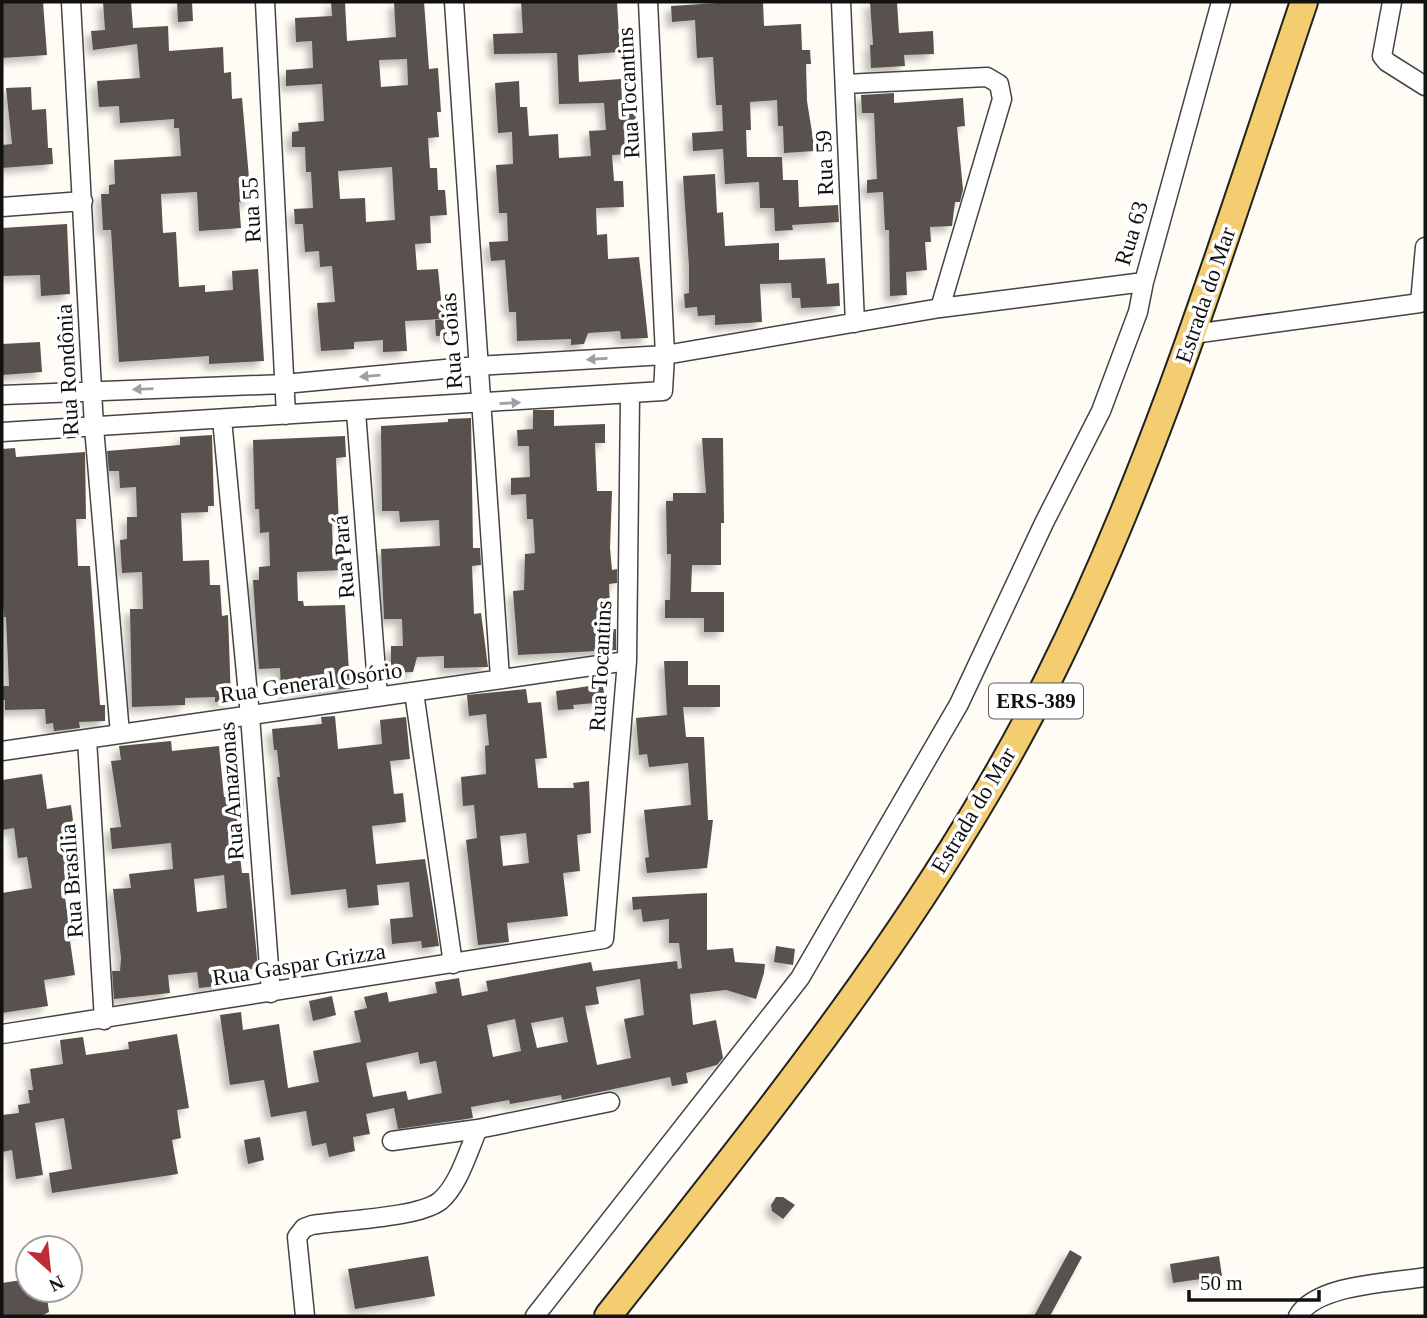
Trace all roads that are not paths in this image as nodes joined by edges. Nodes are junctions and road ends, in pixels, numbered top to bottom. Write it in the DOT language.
graph roads {
  1 [pos="71,2"];
  2 [pos="265,2"];
  3 [pos="454,2"];
  4 [pos="648,2"];
  5 [pos="841,2"];
  6 [pos="1222,2"];
  7 [pos="1304,2"];
  8 [pos="1392,2"];
  9 [pos="845,83"];
  10 [pos="1425,86"];
  11 [pos="83,201"];
  12 [pos="2,207"];
  13 [pos="1425,247"];
  14 [pos="1144,282"];
  15 [pos="940,308"];
  16 [pos="855,323"];
  17 [pos="1193,334"];
  18 [pos="665,355"];
  19 [pos="477,366"];
  20 [pos="284,384"];
  21 [pos="92,391"];
  22 [pos="2,395"];
  23 [pos="630,396"];
  24 [pos="480,404"];
  25 [pos="356,412"];
  26 [pos="286,415"];
  27 [pos="222,419"];
  28 [pos="94,427"];
  29 [pos="2,432"];
  30 [pos="627,661"];
  31 [pos="500,678"];
  32 [pos="414,692"];
  33 [pos="379,697"];
  34 [pos="250,716"];
  35 [pos="120,734"];
  36 [pos="87,739"];
  37 [pos="2,751"];
  38 [pos="604,939"];
  39 [pos="453,964"];
  40 [pos="271,993"];
  41 [pos="104,1020"];
  42 [pos="2,1034"];
  43 [pos="610,1102"];
  44 [pos="478,1129"];
  45 [pos="392,1141"];
  46 [pos="1425,1277"];
  47 [pos="305,1316"];
  48 [pos="535,1316"];
  49 [pos="608,1316"];
  50 [pos="1298,1316"];
  1 -- 11 [label="street, Rua Rondônia"];
  2 -- 20 [label="street, Rua 55"];
  3 -- 19 [label="street, Rua Goiás"];
  4 -- 18 [label="street, Rua Tocantins"];
  5 -- 9 [label="street, Rua 59"];
  6 -- 14 [label="street, Rua 63"];
  7 -- 17 [label="main road, Estrada do Mar / ERS-389"];
  8 -- 10 [label="street"];
  9 -- 15 [label="street"];
  9 -- 16 [label="street, Rua 59"];
  11 -- 12 [label="street"];
  11 -- 21 [label="street, Rua Rondônia"];
  13 -- 17 [label="street"];
  14 -- 15 [label="street, Rua 63"];
  14 -- 48 [label="street"];
  15 -- 16 [label="street, Rua 63"];
  16 -- 18 [label="street, Rua 63"];
  17 -- 49 [label="main road, Estrada do Mar / ERS-389"];
  18 -- 19 [label="street, Rua 63, one-way"];
  18 -- 23 [label="street, Rua Tocantins"];
  19 -- 20 [label="street, Rua 63, one-way"];
  19 -- 24 [label="street, Rua Goiás"];
  20 -- 21 [label="street, Rua 63, one-way"];
  20 -- 26 [label="street, Rua 55"];
  21 -- 22 [label="street, Rua 63"];
  21 -- 28 [label="street, Rua Rondônia"];
  24 -- 23 [label="street, one-way"];
  23 -- 30 [label="street, Rua Tocantins"];
  24 -- 25 [label="street"];
  24 -- 31 [label="street, Rua Goiás"];
  25 -- 26 [label="street"];
  25 -- 33 [label="street, Rua Pará"];
  26 -- 27 [label="street"];
  27 -- 28 [label="street"];
  27 -- 34 [label="street, Rua Amazonas"];
  28 -- 29 [label="street"];
  28 -- 35 [label="street, Rua Rondônia"];
  30 -- 31 [label="street, Rua General Osório"];
  30 -- 38 [label="street, Rua Tocantins"];
  31 -- 32 [label="street, Rua General Osório"];
  32 -- 33 [label="street, Rua General Osório"];
  32 -- 39 [label="street"];
  33 -- 34 [label="street, Rua General Osório"];
  34 -- 35 [label="street, Rua General Osório"];
  34 -- 40 [label="street, Rua Amazonas"];
  35 -- 36 [label="street, Rua General Osório"];
  36 -- 37 [label="street, Rua General Osório"];
  36 -- 41 [label="street, Rua Brasília"];
  38 -- 39 [label="street, Rua Gaspar Grizza"];
  39 -- 40 [label="street, Rua Gaspar Grizza"];
  40 -- 41 [label="street, Rua Gaspar Grizza"];
  41 -- 42 [label="street, Rua Gaspar Grizza"];
  43 -- 44 [label="street"];
  44 -- 45 [label="street"];
  44 -- 47 [label="street"];
  46 -- 50 [label="street"];
}
